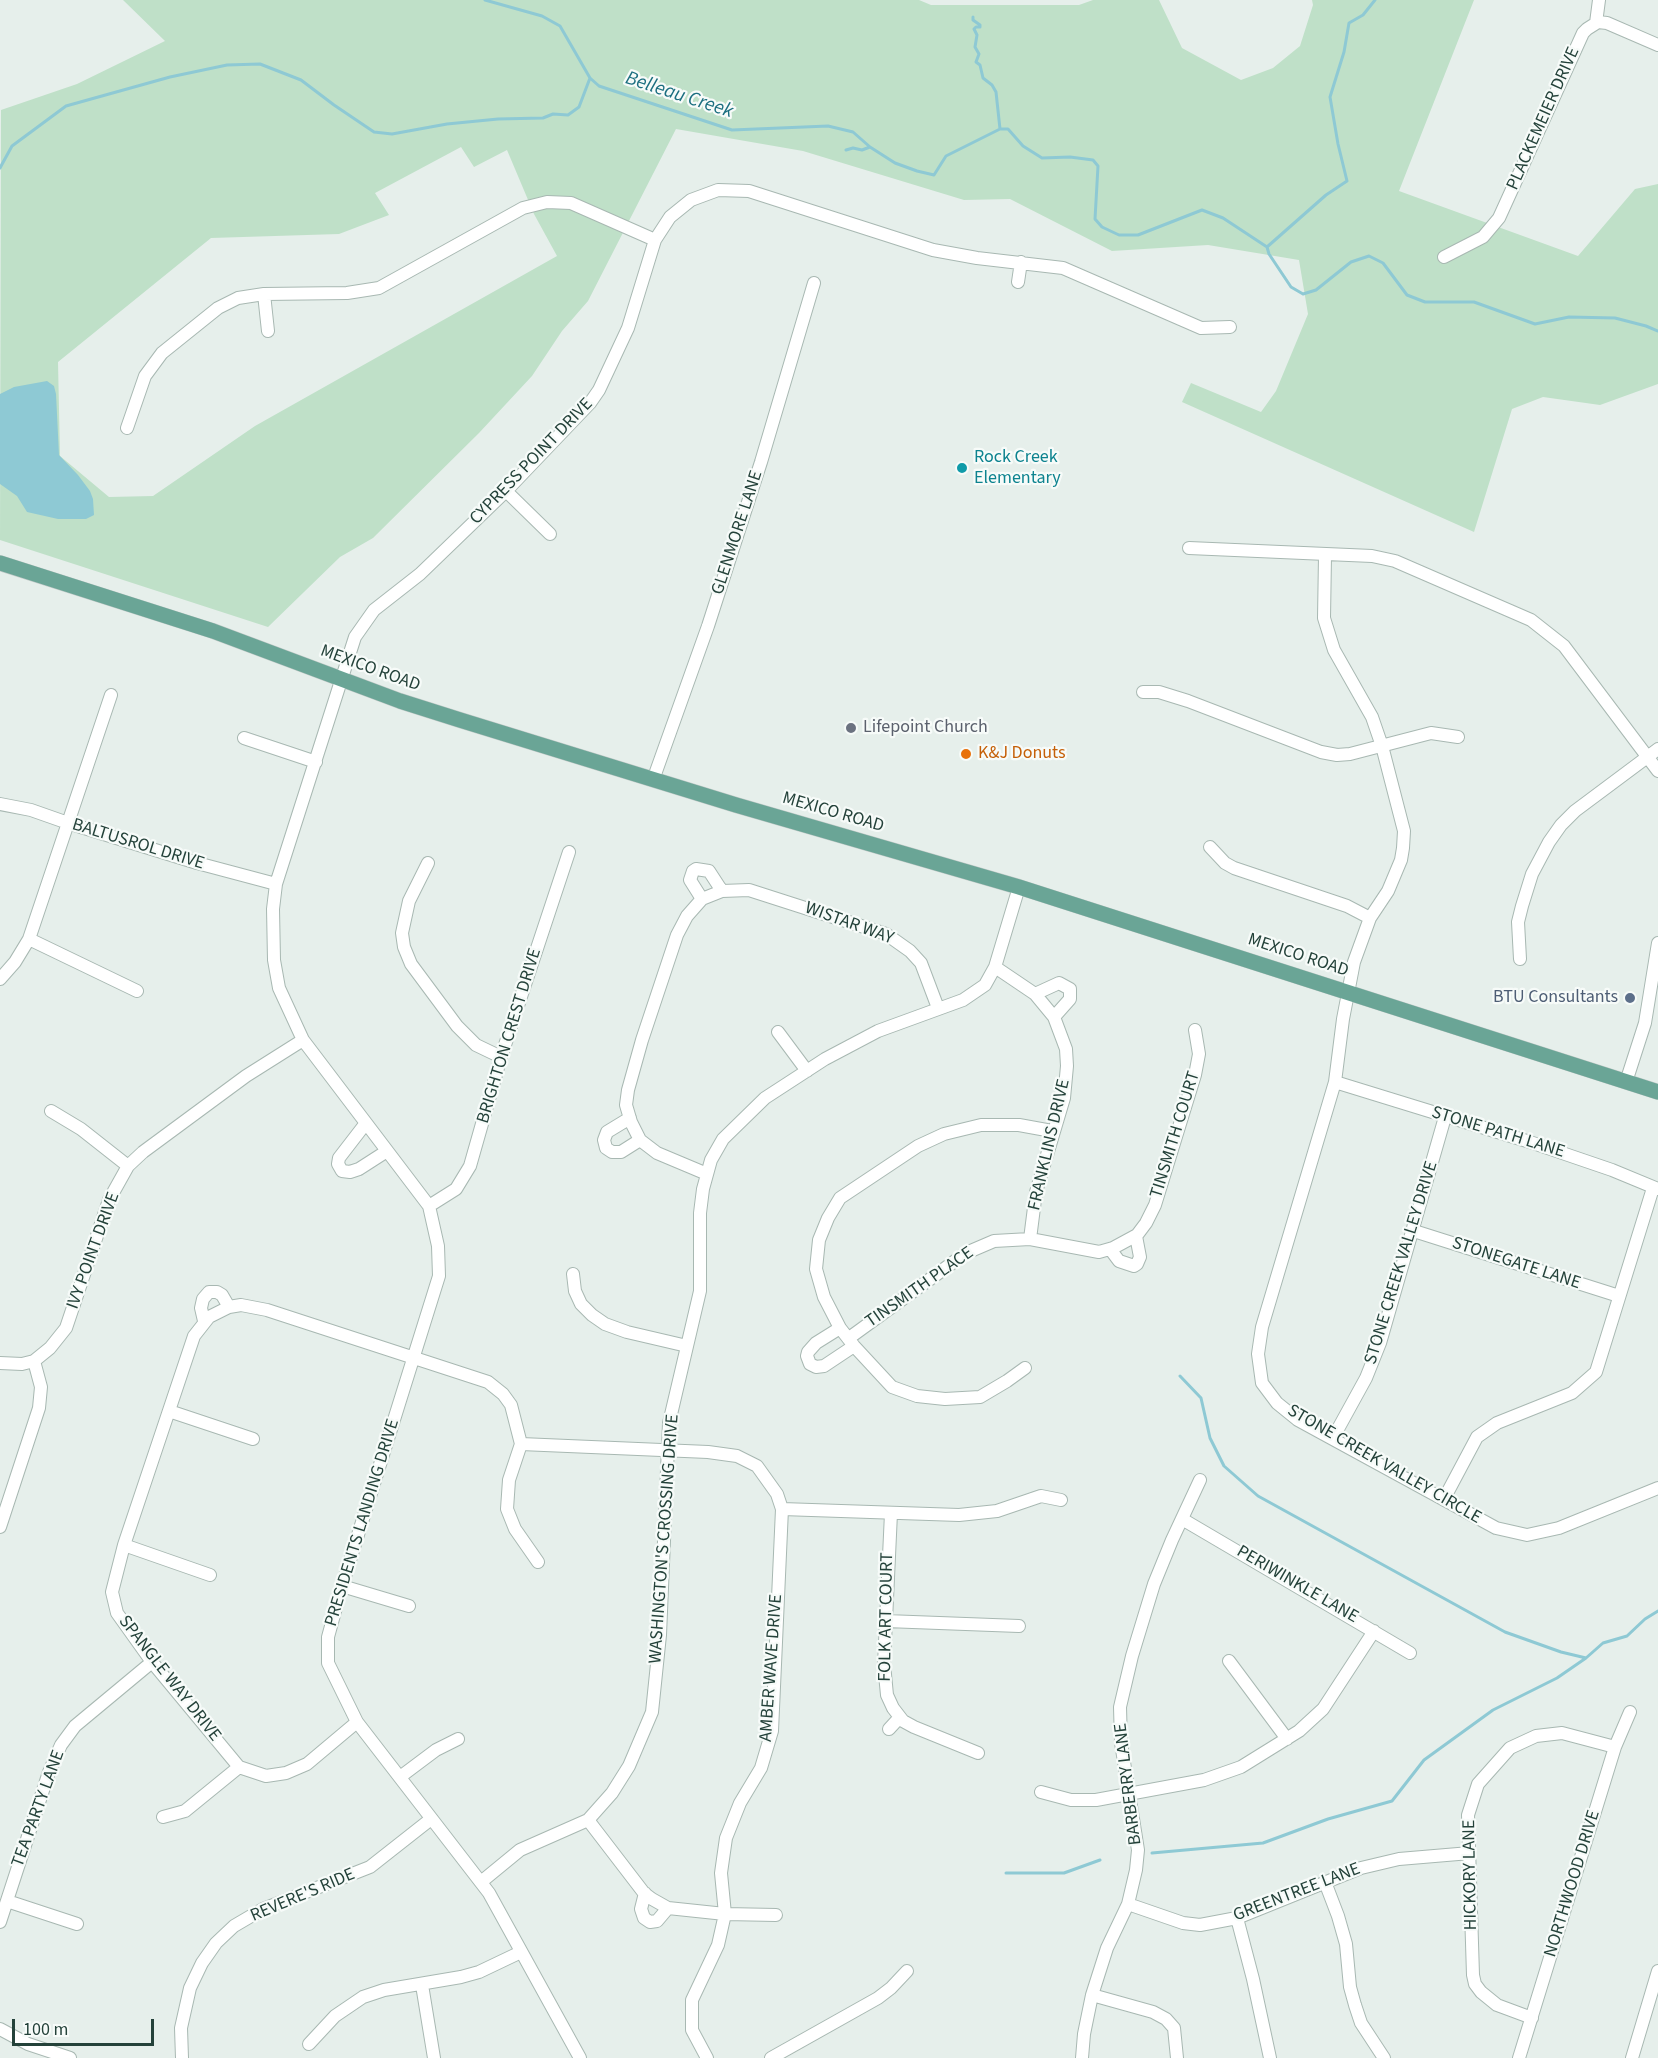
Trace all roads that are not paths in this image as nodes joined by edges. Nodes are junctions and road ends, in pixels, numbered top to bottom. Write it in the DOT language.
graph roads {
  1 [pos="1599,0"];
  2 [pos="1596,23"];
  3 [pos="1658,45"];
  4 [pos="655,240"];
  5 [pos="1444,257"];
  6 [pos="1021,262"];
  7 [pos="1018,282"];
  8 [pos="814,283"];
  9 [pos="264,294"];
  10 [pos="1230,327"];
  11 [pos="268,331"];
  12 [pos="128,428"];
  13 [pos="506,491"];
  14 [pos="550,534"];
  15 [pos="1189,548"];
  16 [pos="1325,556"];
  17 [pos="0,563"];
  18 [pos="342,680"];
  19 [pos="1143,692"];
  20 [pos="111,695"];
  21 [pos="1458,737"];
  22 [pos="244,738"];
  23 [pos="1382,746"];
  24 [pos="1653,753"];
  25 [pos="316,762"];
  26 [pos="1658,771"];
  27 [pos="653,780"];
  28 [pos="0,804"];
  29 [pos="68,824"];
  30 [pos="1210,847"];
  31 [pos="569,852"];
  32 [pos="428,863"];
  33 [pos="276,884"];
  34 [pos="1019,887"];
  35 [pos="722,891"];
  36 [pos="702,899"];
  37 [pos="1370,918"];
  38 [pos="29,939"];
  39 [pos="1658,944"];
  40 [pos="1520,959"];
  41 [pos="995,967"];
  42 [pos="0,979"];
  43 [pos="137,991"];
  44 [pos="1348,992"];
  45 [pos="1035,994"];
  46 [pos="938,1008"];
  47 [pos="1054,1017"];
  48 [pos="1195,1030"];
  49 [pos="778,1032"];
  50 [pos="303,1040"];
  51 [pos="501,1057"];
  52 [pos="807,1071"];
  53 [pos="1335,1082"];
  54 [pos="1626,1082"];
  55 [pos="1658,1092"];
  56 [pos="51,1111"];
  57 [pos="1446,1117"];
  58 [pos="630,1118"];
  59 [pos="366,1123"];
  60 [pos="1052,1131"];
  61 [pos="640,1140"];
  62 [pos="387,1151"];
  63 [pos="128,1166"];
  64 [pos="707,1174"];
  65 [pos="1656,1189"];
  66 [pos="429,1206"];
  67 [pos="1414,1231"];
  68 [pos="1136,1236"];
  69 [pos="1030,1239"];
  70 [pos="1110,1249"];
  71 [pos="573,1274"];
  72 [pos="1619,1296"];
  73 [pos="229,1307"];
  74 [pos="204,1321"];
  75 [pos="840,1328"];
  76 [pos="851,1342"];
  77 [pos="687,1346"];
  78 [pos="415,1357"];
  79 [pos="34,1361"];
  80 [pos="0,1363"];
  81 [pos="1025,1368"];
  82 [pos="169,1411"];
  83 [pos="1333,1438"];
  84 [pos="253,1439"];
  85 [pos="521,1444"];
  86 [pos="668,1450"];
  87 [pos="1200,1480"];
  88 [pos="1658,1488"];
  89 [pos="1444,1499"];
  90 [pos="1061,1500"];
  91 [pos="782,1509"];
  92 [pos="891,1513"];
  93 [pos="1182,1519"];
  94 [pos="0,1527"];
  95 [pos="124,1545"];
  96 [pos="538,1562"];
  97 [pos="210,1575"];
  98 [pos="342,1586"];
  99 [pos="410,1606"];
  100 [pos="886,1621"];
  101 [pos="1019,1626"];
  102 [pos="1374,1631"];
  103 [pos="1410,1653"];
  104 [pos="1229,1661"];
  105 [pos="152,1662"];
  106 [pos="1630,1712"];
  107 [pos="900,1717"];
  108 [pos="357,1722"];
  109 [pos="889,1729"];
  110 [pos="458,1739"];
  111 [pos="1287,1739"];
  112 [pos="1615,1747"];
  113 [pos="978,1753"];
  114 [pos="239,1767"];
  115 [pos="400,1777"];
  116 [pos="1041,1792"];
  117 [pos="1130,1794"];
  118 [pos="163,1817"];
  119 [pos="430,1819"];
  120 [pos="588,1820"];
  121 [pos="1470,1853"];
  122 [pos="482,1882"];
  123 [pos="1325,1882"];
  124 [pos="645,1893"];
  125 [pos="7,1901"];
  126 [pos="1128,1904"];
  127 [pos="668,1908"];
  128 [pos="725,1914"];
  129 [pos="776,1915"];
  130 [pos="1237,1918"];
  131 [pos="0,1922"];
  132 [pos="77,1924"];
  133 [pos="521,1952"];
  134 [pos="907,1971"];
  135 [pos="1658,1971"];
  136 [pos="423,1984"];
  137 [pos="1092,1995"];
  138 [pos="1532,2018"];
  139 [pos="0,2029"];
  140 [pos="309,2044"];
  141 [pos="70,2058"];
  142 [pos="182,2058"];
  143 [pos="434,2058"];
  144 [pos="580,2058"];
  145 [pos="707,2058"];
  146 [pos="771,2058"];
  147 [pos="1082,2058"];
  148 [pos="1177,2058"];
  149 [pos="1270,2058"];
  150 [pos="1384,2058"];
  151 [pos="1519,2058"];
  152 [pos="1632,2058"];
  1 -- 2 [label="street"];
  2 -- 3 [label="street"];
  2 -- 5 [label="street, PLACKEMEIER DRIVE"];
  4 -- 6 [label="street, CYPRESS POINT DRIVE"];
  4 -- 9 [label="street"];
  4 -- 13 [label="street, CYPRESS POINT DRIVE"];
  6 -- 7 [label="street"];
  6 -- 10 [label="street, CYPRESS POINT DRIVE"];
  8 -- 27 [label="street, GLENMORE LANE"];
  9 -- 11 [label="street"];
  9 -- 12 [label="street"];
  13 -- 14 [label="street"];
  13 -- 18 [label="street, CYPRESS POINT DRIVE"];
  15 -- 16 [label="street"];
  16 -- 23 [label="street, STONE CREEK VALLEY CIRCLE"];
  16 -- 24 [label="street"];
  17 -- 18 [label="main road, MEXICO ROAD"];
  18 -- 25 [label="street, PRESIDENTS LANDING DRIVE"];
  18 -- 27 [label="main road, MEXICO ROAD"];
  19 -- 23 [label="street"];
  20 -- 29 [label="street"];
  21 -- 23 [label="street"];
  22 -- 25 [label="street"];
  23 -- 37 [label="street, STONE CREEK VALLEY CIRCLE"];
  24 -- 26 [label="street"];
  24 -- 40 [label="street"];
  25 -- 33 [label="street, PRESIDENTS LANDING DRIVE"];
  27 -- 34 [label="main road, MEXICO ROAD"];
  28 -- 29 [label="street, BALTUSROL DRIVE"];
  29 -- 33 [label="street, BALTUSROL DRIVE"];
  29 -- 38 [label="street"];
  30 -- 37 [label="street"];
  31 -- 51 [label="street, BRIGHTON CREST DRIVE"];
  32 -- 51 [label="street"];
  33 -- 50 [label="street, PRESIDENTS LANDING DRIVE"];
  34 -- 41 [label="street, WASHINGTON'S CROSSING DRIVE"];
  34 -- 44 [label="main road, MEXICO ROAD"];
  35 -- 36 [label="street, WISTAR WAY"];
  35 -- 36 [label="street"];
  35 -- 46 [label="street, WISTAR WAY"];
  36 -- 58 [label="street"];
  37 -- 44 [label="street, STONE CREEK VALLEY CIRCLE"];
  38 -- 42 [label="street"];
  38 -- 43 [label="street"];
  39 -- 54 [label="street"];
  41 -- 45 [label="street, FRANKLINS DRIVE"];
  41 -- 46 [label="street, WASHINGTON'S CROSSING DRIVE"];
  44 -- 53 [label="street, STONE CREEK VALLEY CIRCLE"];
  44 -- 54 [label="main road, MEXICO ROAD"];
  45 -- 47 [label="street, FRANKLINS DRIVE"];
  45 -- 47 [label="street"];
  46 -- 52 [label="street, WASHINGTON'S CROSSING DRIVE"];
  47 -- 60 [label="street, FRANKLINS DRIVE"];
  48 -- 68 [label="street, TINSMITH COURT"];
  49 -- 52 [label="street"];
  50 -- 59 [label="street, PRESIDENTS LANDING DRIVE"];
  50 -- 63 [label="street, IVY POINT DRIVE"];
  51 -- 66 [label="street, BRIGHTON CREST DRIVE"];
  52 -- 64 [label="street, WASHINGTON'S CROSSING DRIVE"];
  53 -- 57 [label="street, STONE PATH LANE"];
  53 -- 83 [label="street, STONE CREEK VALLEY CIRCLE"];
  54 -- 55 [label="main road, MEXICO ROAD"];
  56 -- 63 [label="street"];
  57 -- 65 [label="street, STONE PATH LANE"];
  57 -- 67 [label="street, STONE CREEK VALLEY DRIVE"];
  58 -- 61 [label="street"];
  58 -- 61 [label="street"];
  59 -- 62 [label="street, PRESIDENTS LANDING DRIVE"];
  59 -- 62 [label="street"];
  60 -- 69 [label="street, FRANKLINS DRIVE"];
  60 -- 75 [label="street"];
  61 -- 64 [label="street"];
  62 -- 66 [label="street, PRESIDENTS LANDING DRIVE"];
  63 -- 79 [label="street, IVY POINT DRIVE"];
  64 -- 77 [label="street, WASHINGTON'S CROSSING DRIVE"];
  65 -- 72 [label="street"];
  66 -- 78 [label="street, PRESIDENTS LANDING DRIVE"];
  67 -- 72 [label="street, STONEGATE LANE"];
  67 -- 83 [label="street, STONE CREEK VALLEY DRIVE"];
  68 -- 70 [label="street"];
  68 -- 70 [label="street"];
  69 -- 70 [label="street"];
  69 -- 76 [label="street, TINSMITH PLACE"];
  71 -- 77 [label="street"];
  72 -- 89 [label="street"];
  73 -- 74 [label="street"];
  73 -- 74 [label="street, SPANGLE WAY DRIVE"];
  73 -- 78 [label="street, SPANGLE WAY DRIVE"];
  74 -- 82 [label="street, SPANGLE WAY DRIVE"];
  75 -- 76 [label="street"];
  75 -- 76 [label="street, TINSMITH PLACE"];
  76 -- 81 [label="street"];
  77 -- 86 [label="street, WASHINGTON'S CROSSING DRIVE"];
  78 -- 85 [label="street, SPANGLE WAY DRIVE"];
  78 -- 98 [label="street, PRESIDENTS LANDING DRIVE"];
  79 -- 80 [label="street"];
  79 -- 94 [label="street"];
  82 -- 84 [label="street"];
  82 -- 95 [label="street, SPANGLE WAY DRIVE"];
  83 -- 89 [label="street, STONE CREEK VALLEY CIRCLE"];
  85 -- 86 [label="street, AMBER WAVE DRIVE"];
  85 -- 96 [label="street"];
  86 -- 91 [label="street, AMBER WAVE DRIVE"];
  86 -- 120 [label="street, WASHINGTON'S CROSSING DRIVE"];
  87 -- 93 [label="street, BARBERRY LANE"];
  88 -- 89 [label="street, STONE CREEK VALLEY CIRCLE"];
  90 -- 92 [label="street"];
  91 -- 92 [label="street"];
  91 -- 128 [label="street, AMBER WAVE DRIVE"];
  92 -- 100 [label="street, FOLK ART COURT"];
  93 -- 102 [label="street, PERIWINKLE LANE"];
  93 -- 117 [label="street, BARBERRY LANE"];
  95 -- 97 [label="street"];
  95 -- 105 [label="street, SPANGLE WAY DRIVE"];
  98 -- 99 [label="street"];
  98 -- 108 [label="street, PRESIDENTS LANDING DRIVE"];
  100 -- 101 [label="street"];
  100 -- 107 [label="street, FOLK ART COURT"];
  102 -- 103 [label="street, PERIWINKLE LANE"];
  102 -- 111 [label="street"];
  104 -- 111 [label="street"];
  105 -- 114 [label="street, SPANGLE WAY DRIVE"];
  105 -- 125 [label="street, TEA PARTY LANE"];
  106 -- 112 [label="street, NORTHWOOD DRIVE"];
  107 -- 109 [label="street"];
  107 -- 113 [label="street, FOLK ART COURT"];
  108 -- 114 [label="street"];
  108 -- 115 [label="street, PRESIDENTS LANDING DRIVE"];
  110 -- 115 [label="street"];
  111 -- 117 [label="street"];
  112 -- 121 [label="street, HICKORY LANE"];
  112 -- 138 [label="street, NORTHWOOD DRIVE"];
  114 -- 118 [label="street"];
  115 -- 119 [label="street, PRESIDENTS LANDING DRIVE"];
  116 -- 117 [label="street"];
  117 -- 126 [label="street, BARBERRY LANE"];
  119 -- 122 [label="street, PRESIDENTS LANDING DRIVE"];
  119 -- 142 [label="street, REVERE'S RIDE"];
  120 -- 122 [label="street, WASHINGTON'S CROSSING DRIVE"];
  120 -- 124 [label="street"];
  121 -- 123 [label="street, GREENTREE LANE"];
  121 -- 138 [label="street, HICKORY LANE"];
  122 -- 133 [label="street, PRESIDENTS LANDING DRIVE"];
  123 -- 130 [label="street, GREENTREE LANE"];
  123 -- 150 [label="street"];
  124 -- 127 [label="street"];
  124 -- 127 [label="street"];
  125 -- 131 [label="street, TEA PARTY LANE"];
  125 -- 132 [label="street"];
  126 -- 130 [label="street, GREENTREE LANE"];
  126 -- 137 [label="street, BARBERRY LANE"];
  127 -- 128 [label="street"];
  128 -- 129 [label="street"];
  128 -- 145 [label="street, AMBER WAVE DRIVE"];
  130 -- 149 [label="street"];
  133 -- 136 [label="street"];
  133 -- 144 [label="street, PRESIDENTS LANDING DRIVE"];
  134 -- 146 [label="street"];
  135 -- 152 [label="street"];
  136 -- 140 [label="street"];
  136 -- 143 [label="street"];
  137 -- 147 [label="street, BARBERRY LANE"];
  137 -- 148 [label="street"];
  138 -- 151 [label="street, NORTHWOOD DRIVE"];
  139 -- 141 [label="street"];
}
